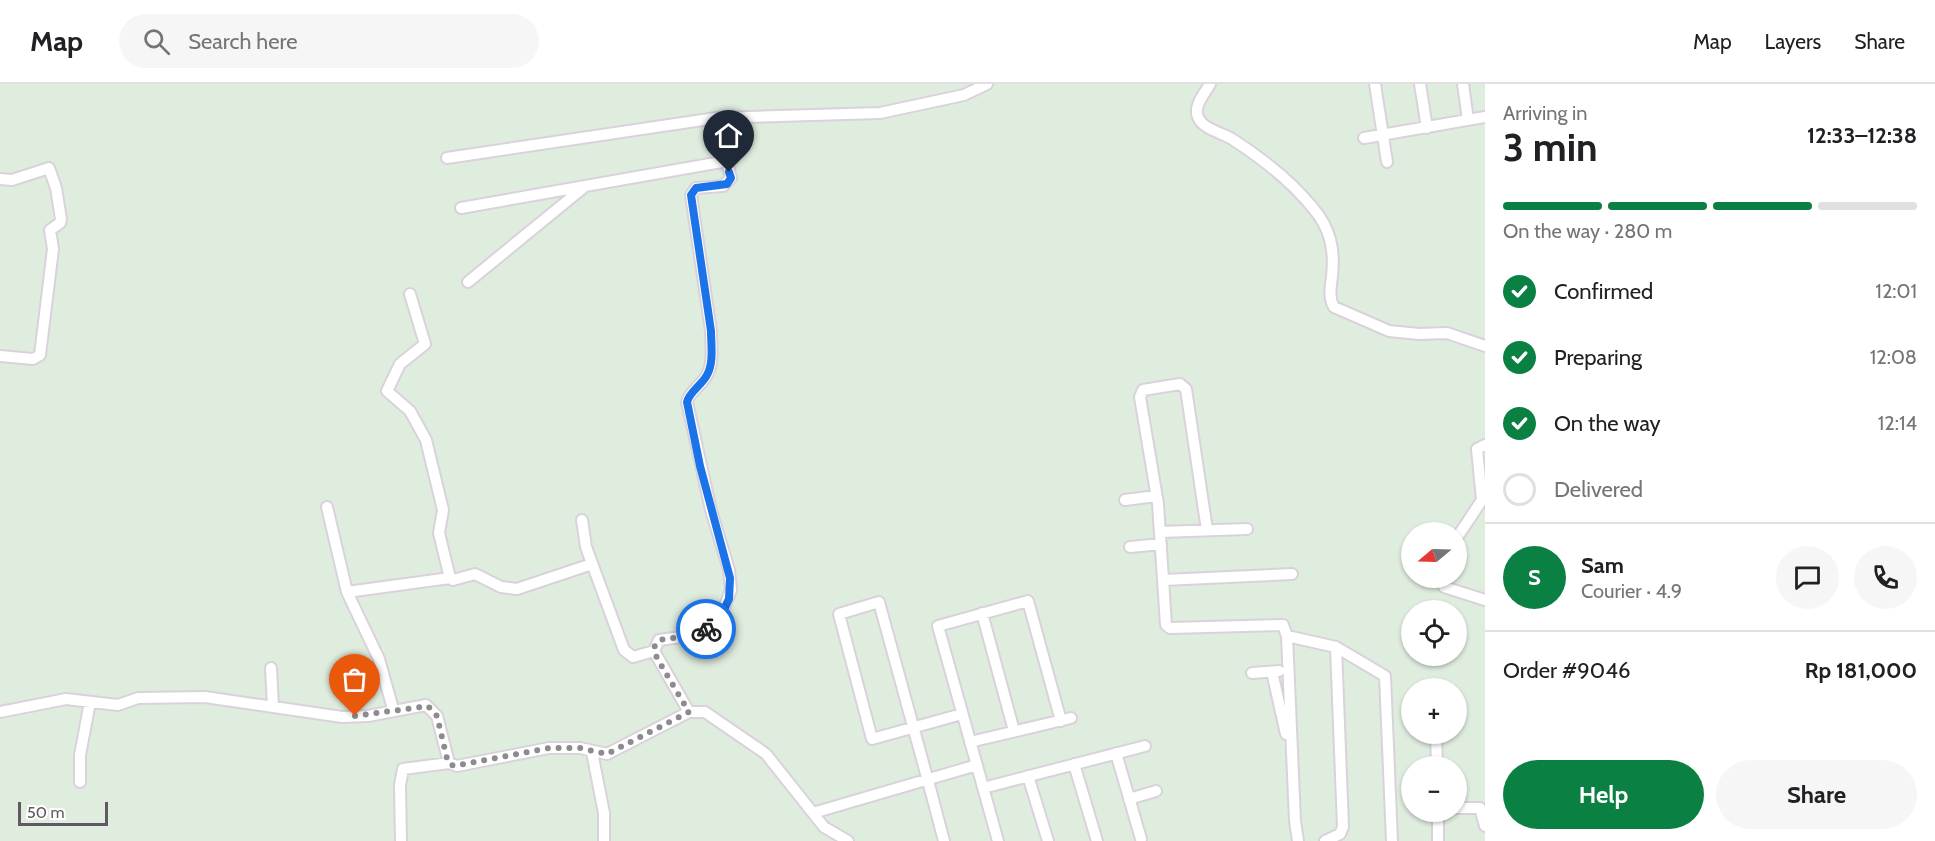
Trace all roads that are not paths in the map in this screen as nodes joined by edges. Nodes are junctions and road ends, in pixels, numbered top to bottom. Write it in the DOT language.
graph roads {
  1 [pos="987,84"];
  2 [pos="1210,84"];
  3 [pos="1375,84"];
  4 [pos="1420,84"];
  5 [pos="1463,84"];
  6 [pos="1485,117"];
  7 [pos="716,118"];
  8 [pos="1468,120"];
  9 [pos="1427,128"];
  10 [pos="1383,137"];
  11 [pos="1364,138"];
  12 [pos="447,158"];
  13 [pos="726,161"];
  14 [pos="1387,162"];
  15 [pos="0,179"];
  16 [pos="586,186"];
  17 [pos="461,208"];
  18 [pos="468,282"];
  19 [pos="410,294"];
  20 [pos="1485,346"];
  21 [pos="0,356"];
  22 [pos="1485,445"];
  23 [pos="1156,496"];
  24 [pos="1125,500"];
  25 [pos="327,507"];
  26 [pos="582,520"];
  27 [pos="1467,522"];
  28 [pos="1247,529"];
  29 [pos="1208,530"];
  30 [pos="1160,532"];
  31 [pos="1161,544"];
  32 [pos="1130,547"];
  33 [pos="592,564"];
  34 [pos="1292,574"];
  35 [pos="450,578"];
  36 [pos="1164,580"];
  37 [pos="1447,588"];
  38 [pos="347,592"];
  39 [pos="1485,600"];
  40 [pos="982,613"];
  41 [pos="1287,636"];
  42 [pos="1336,646"];
  43 [pos="654,651"];
  44 [pos="272,668"];
  45 [pos="1289,671"];
  46 [pos="1272,672"];
  47 [pos="1252,673"];
  48 [pos="90,702"];
  49 [pos="273,707"];
  50 [pos="393,709"];
  51 [pos="0,712"];
  52 [pos="689,712"];
  53 [pos="962,714"];
  54 [pos="913,726"];
  55 [pos="1014,731"];
  56 [pos="970,742"];
  57 [pos="1145,746"];
  58 [pos="592,752"];
  59 [pos="1116,753"];
  60 [pos="1293,761"];
  61 [pos="448,763"];
  62 [pos="1074,764"];
  63 [pos="977,765"];
  64 [pos="1028,776"];
  65 [pos="927,778"];
  66 [pos="80,782"];
  67 [pos="983,788"];
  68 [pos="1156,791"];
  69 [pos="1129,799"];
  70 [pos="1467,808"];
  71 [pos="813,813"];
  72 [pos="1438,822"];
  73 [pos="1485,826"];
  74 [pos="1141,840"];
  75 [pos="401,841"];
  76 [pos="604,841"];
  77 [pos="848,841"];
  78 [pos="944,841"];
  79 [pos="998,841"];
  80 [pos="1048,841"];
  81 [pos="1097,841"];
  82 [pos="1298,841"];
  83 [pos="1325,841"];
  84 [pos="1392,841"];
  85 [pos="1438,841"];
  1 -- 7 [label="street"];
  2 -- 20 [label="street"];
  3 -- 10 [label="street"];
  4 -- 9 [label="street"];
  5 -- 8 [label="street"];
  6 -- 8 [label="street"];
  7 -- 12 [label="street"];
  7 -- 13 [label="street"];
  8 -- 9 [label="street"];
  9 -- 10 [label="street"];
  10 -- 11 [label="street"];
  10 -- 14 [label="street"];
  13 -- 16 [label="street"];
  13 -- 43 [label="street"];
  15 -- 21 [label="street"];
  16 -- 17 [label="street"];
  16 -- 18 [label="street"];
  19 -- 35 [label="street"];
  22 -- 27 [label="street"];
  23 -- 24 [label="street"];
  23 -- 29 [label="street"];
  23 -- 30 [label="street"];
  25 -- 38 [label="street"];
  26 -- 33 [label="street"];
  28 -- 29 [label="street"];
  29 -- 30 [label="street"];
  30 -- 31 [label="street"];
  31 -- 32 [label="street"];
  31 -- 36 [label="street"];
  33 -- 35 [label="street"];
  33 -- 43 [label="street"];
  34 -- 36 [label="street"];
  35 -- 38 [label="street"];
  36 -- 41 [label="street"];
  37 -- 39 [label="street"];
  38 -- 50 [label="street"];
  40 -- 53 [label="street"];
  40 -- 55 [label="street"];
  40 -- 55 [label="street"];
  41 -- 42 [label="street"];
  41 -- 45 [label="street"];
  42 -- 83 [label="street"];
  42 -- 84 [label="street"];
  43 -- 52 [label="street"];
  44 -- 49 [label="street"];
  45 -- 46 [label="street"];
  45 -- 60 [label="street"];
  46 -- 47 [label="street"];
  46 -- 60 [label="street"];
  48 -- 49 [label="street"];
  48 -- 51 [label="street"];
  48 -- 66 [label="street"];
  49 -- 50 [label="street"];
  50 -- 61 [label="street"];
  52 -- 58 [label="street"];
  52 -- 71 [label="street"];
  53 -- 54 [label="street"];
  53 -- 56 [label="street"];
  54 -- 54 [label="street"];
  54 -- 65 [label="street"];
  55 -- 56 [label="street"];
  56 -- 63 [label="street"];
  57 -- 59 [label="street"];
  58 -- 61 [label="street"];
  58 -- 76 [label="street"];
  59 -- 62 [label="street"];
  59 -- 69 [label="street"];
  60 -- 82 [label="street"];
  61 -- 75 [label="street"];
  62 -- 64 [label="street"];
  62 -- 81 [label="street"];
  63 -- 65 [label="street"];
  63 -- 67 [label="street"];
  64 -- 67 [label="street"];
  64 -- 80 [label="street"];
  65 -- 71 [label="street"];
  65 -- 78 [label="street"];
  67 -- 79 [label="street"];
  68 -- 69 [label="street"];
  69 -- 74 [label="street"];
  70 -- 73 [label="street"];
  71 -- 77 [label="street"];
  72 -- 85 [label="street"];
}
